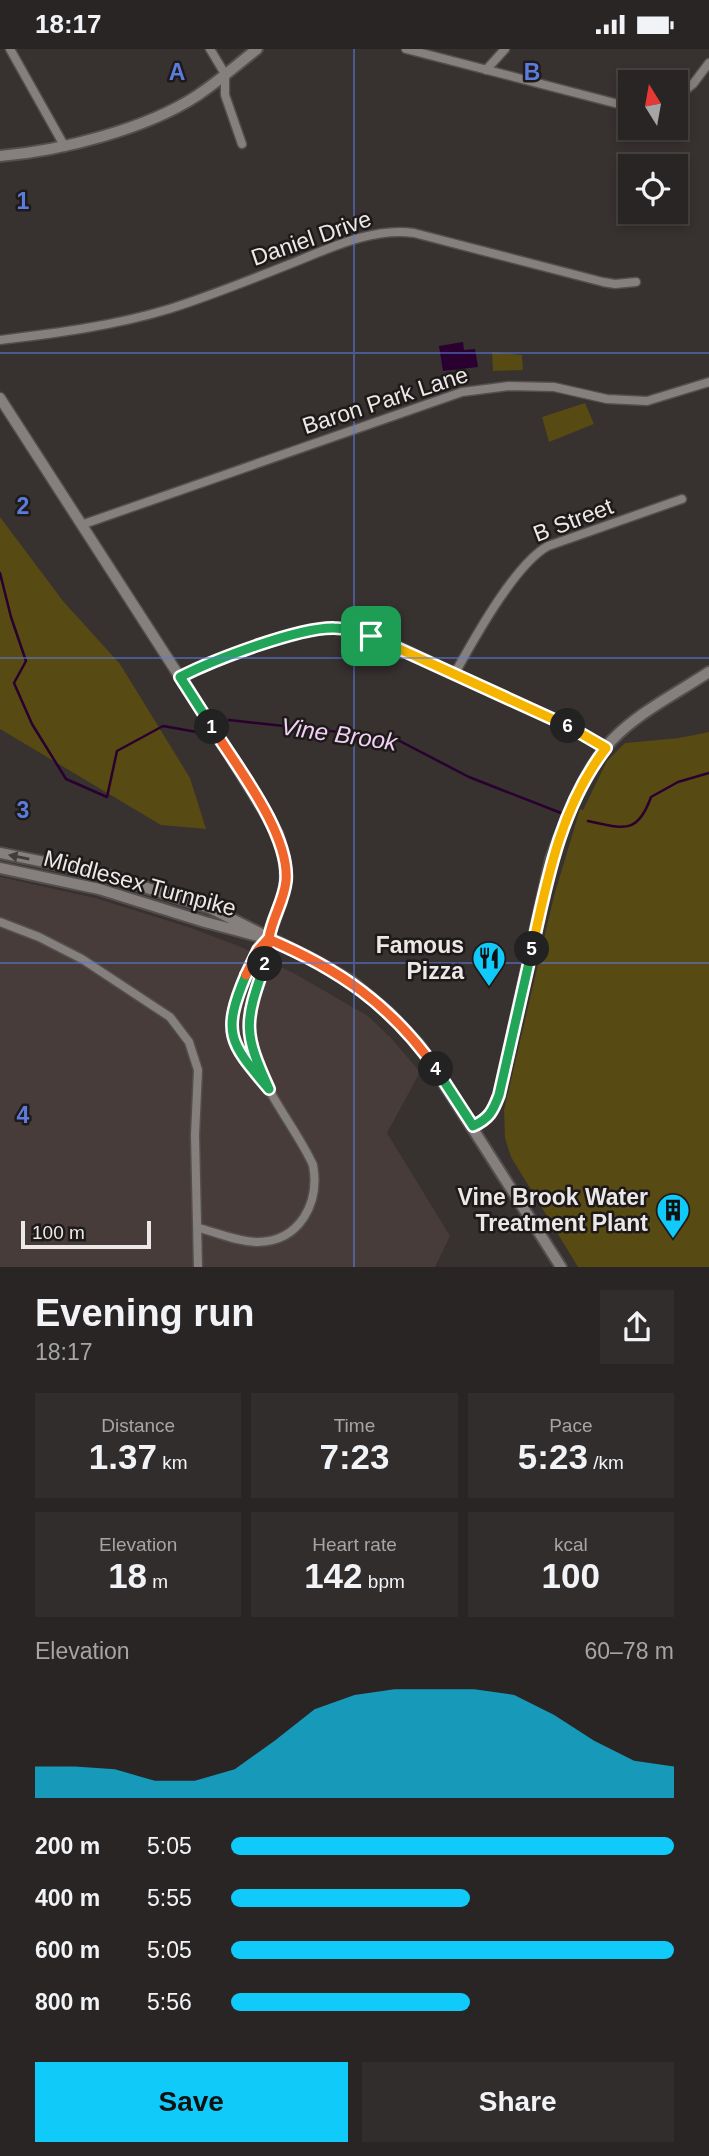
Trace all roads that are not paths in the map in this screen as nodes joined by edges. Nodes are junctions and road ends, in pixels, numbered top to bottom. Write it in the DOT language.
graph roads {
  1 [pos="10,49"];
  2 [pos="210,49"];
  3 [pos="257,49"];
  4 [pos="405,49"];
  5 [pos="505,49"];
  6 [pos="709,63"];
  7 [pos="486,70"];
  8 [pos="225,74"];
  9 [pos="688,88"];
  10 [pos="618,104"];
  11 [pos="242,143"];
  12 [pos="65,147"];
  13 [pos="0,156"];
  14 [pos="636,282"];
  15 [pos="0,340"];
  16 [pos="709,382"];
  17 [pos="0,398"];
  18 [pos="682,499"];
  19 [pos="81,525"];
  20 [pos="709,672"];
  21 [pos="455,674"];
  22 [pos="180,677"];
  23 [pos="606,748"];
  24 [pos="0,853"];
  25 [pos="0,868"];
  26 [pos="0,922"];
  27 [pos="268,939"];
  28 [pos="269,1089"];
  29 [pos="473,1126"];
  30 [pos="199,1228"];
  31 [pos="198,1267"];
  32 [pos="561,1267"];
  1 -- 12 [label="street"];
  2 -- 8 [label="street"];
  3 -- 8 [label="main road"];
  4 -- 7 [label="street"];
  5 -- 7 [label="street"];
  6 -- 9 [label="street"];
  7 -- 10 [label="street"];
  8 -- 11 [label="street"];
  8 -- 12 [label="main road"];
  12 -- 13 [label="main road"];
  14 -- 15 [label="street, Daniel Drive"];
  16 -- 19 [label="street, Baron Park Lane"];
  17 -- 19 [label="street"];
  18 -- 21 [label="street, B Street"];
  19 -- 22 [label="street"];
  20 -- 23 [label="main road"];
  21 -- 22 [label="street"];
  21 -- 23 [label="street"];
  22 -- 27 [label="street"];
  23 -- 29 [label="main road"];
  27 -- 24 [label="main road, Middlesex Turnpike, one-way"];
  25 -- 27 [label="main road, Middlesex Turnpike"];
  26 -- 30 [label="street"];
  27 -- 28 [label="street"];
  27 -- 28 [label="street"];
  27 -- 29 [label="main road, Middlesex Turnpike"];
  28 -- 30 [label="street"];
  29 -- 32 [label="main road, Middlesex Turnpike"];
  30 -- 31 [label="street"];
}
